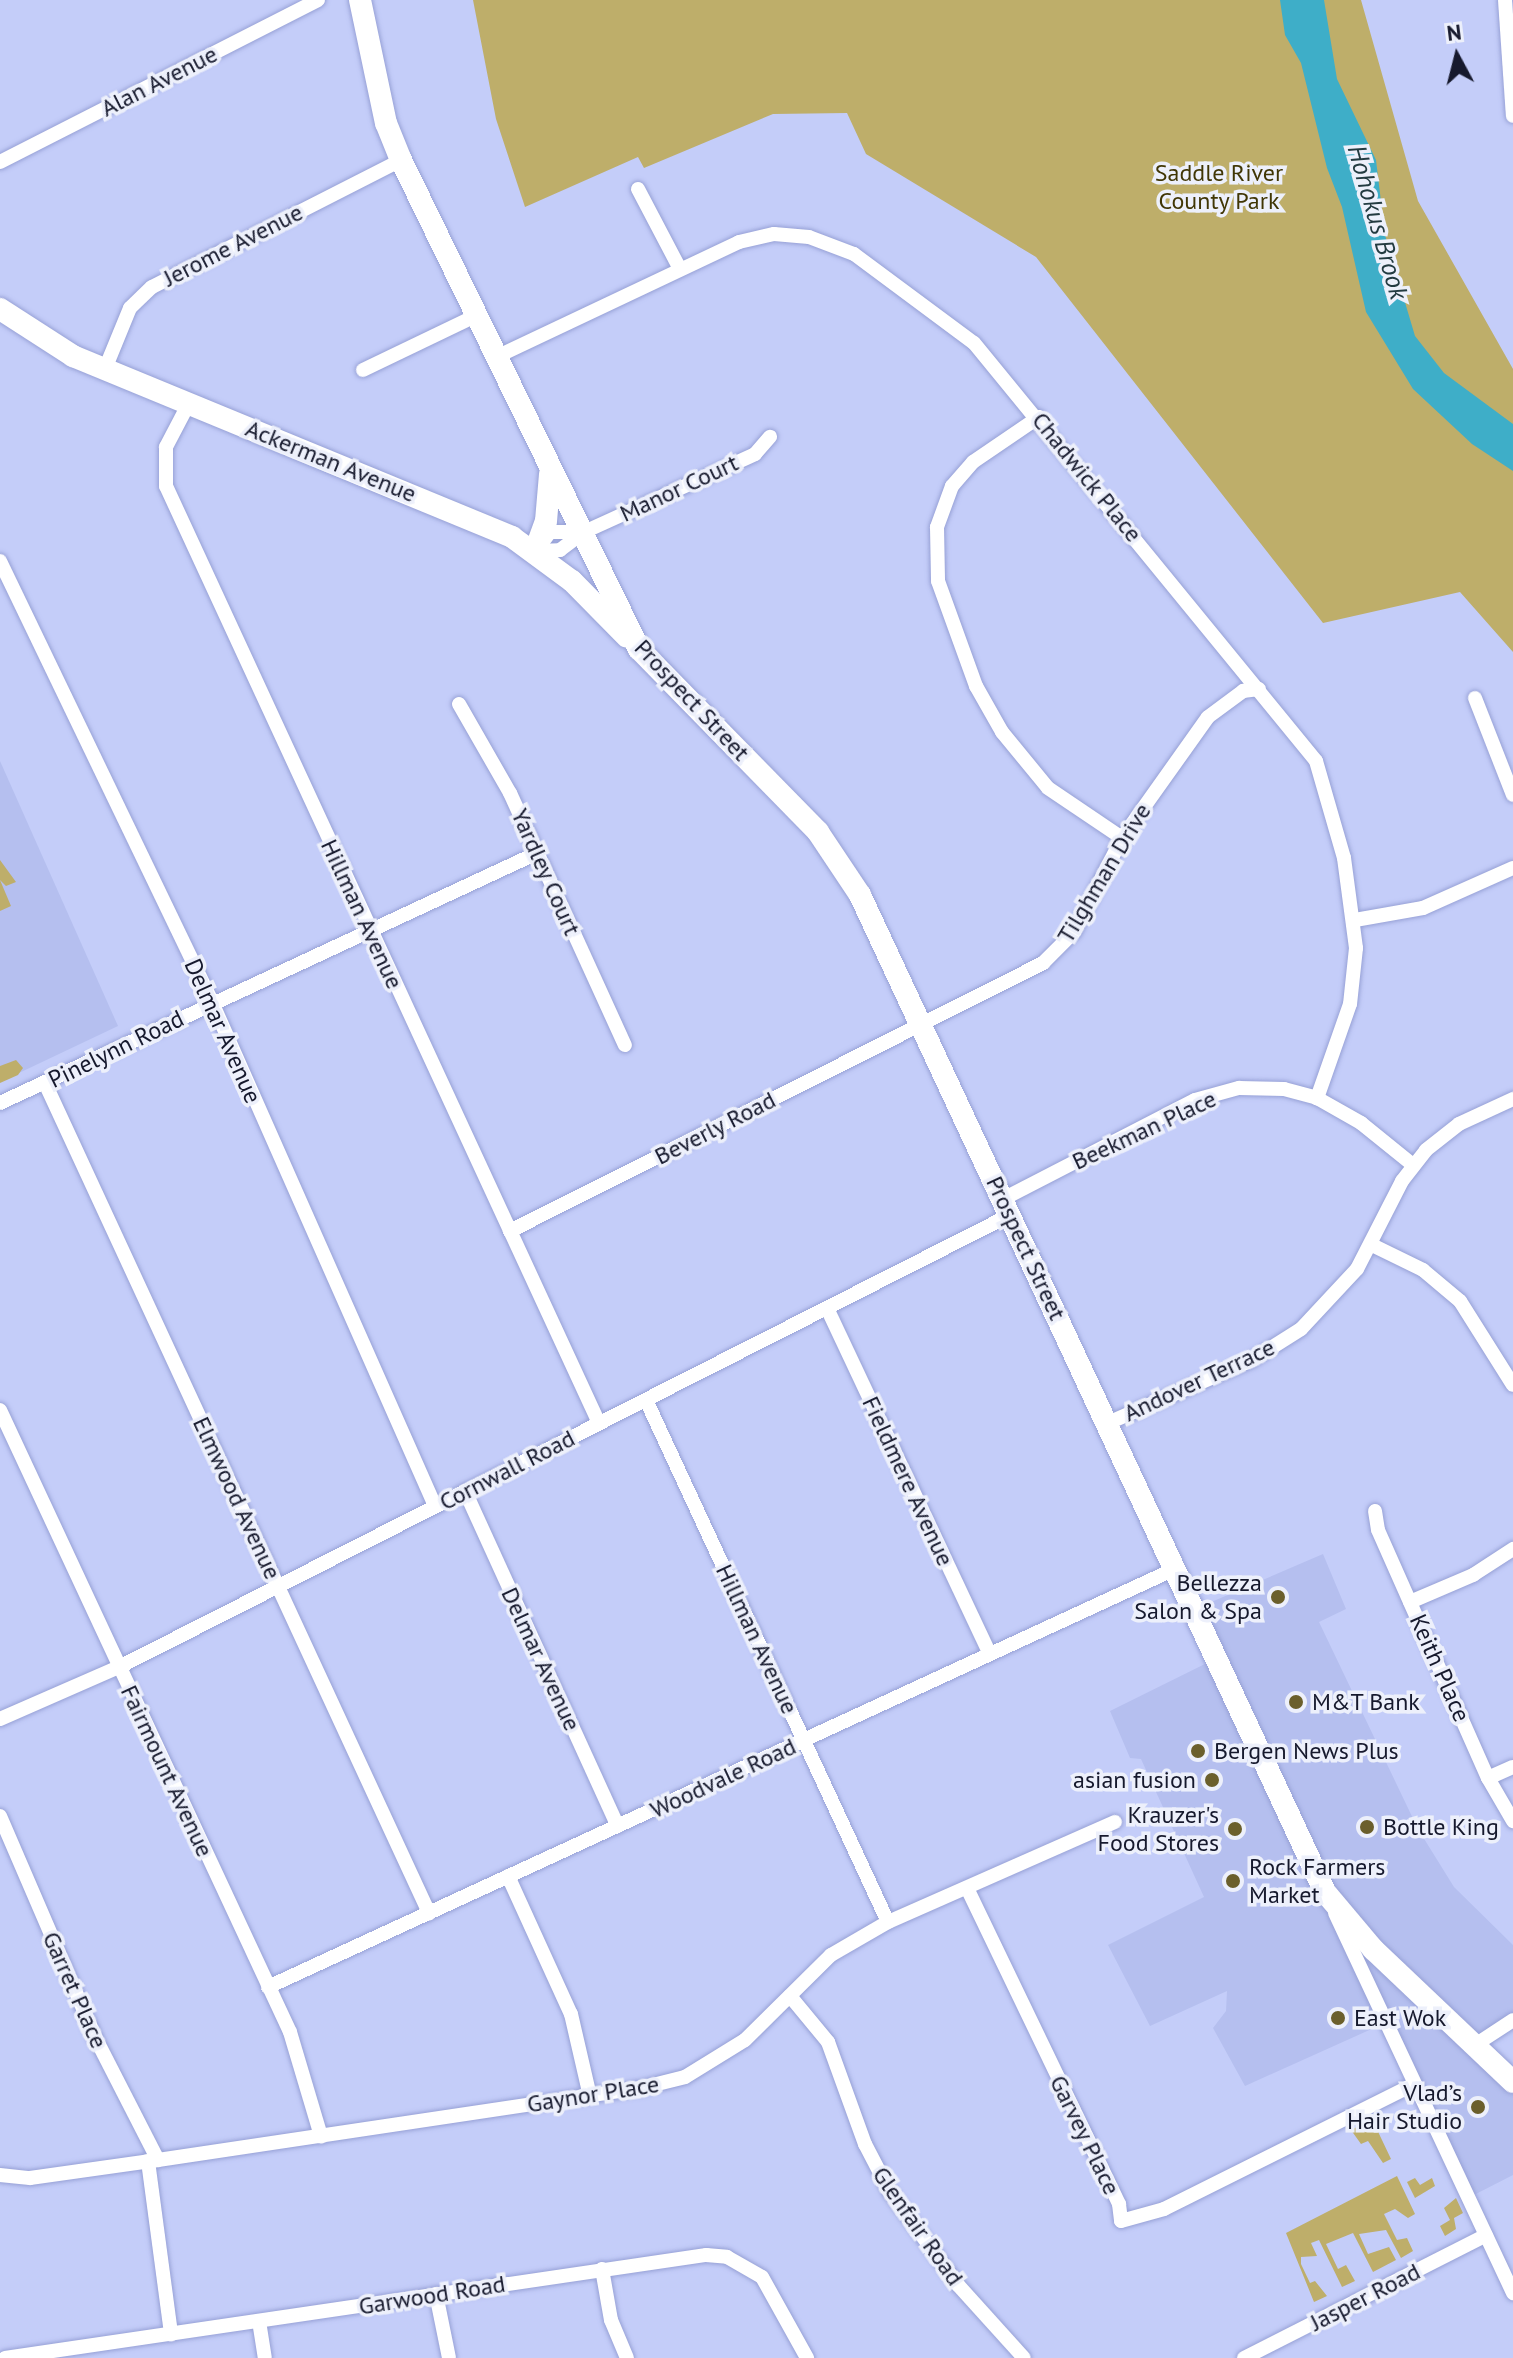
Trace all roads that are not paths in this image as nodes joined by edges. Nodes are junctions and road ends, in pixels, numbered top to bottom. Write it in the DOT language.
graph roads {
  1 [pos="318,0"];
  2 [pos="360,0"];
  3 [pos="1505,0"];
  4 [pos="1513,116"];
  5 [pos="401,160"];
  6 [pos="0,162"];
  7 [pos="638,189"];
  8 [pos="680,269"];
  9 [pos="0,309"];
  10 [pos="475,316"];
  11 [pos="496,357"];
  12 [pos="105,369"];
  13 [pos="363,370"];
  14 [pos="189,403"];
  15 [pos="1039,417"];
  16 [pos="770,437"];
  17 [pos="549,469"];
  18 [pos="584,532"];
  19 [pos="535,551"];
  20 [pos="0,561"];
  21 [pos="639,649"];
  22 [pos="1259,689"];
  23 [pos="1475,698"];
  24 [pos="459,704"];
  25 [pos="1513,795"];
  26 [pos="1122,838"];
  27 [pos="537,853"];
  28 [pos="1513,868"];
  29 [pos="1355,920"];
  30 [pos="370,931"];
  31 [pos="212,1002"];
  32 [pos="920,1024"];
  33 [pos="625,1045"];
  34 [pos="45,1083"];
  35 [pos="1317,1098"];
  36 [pos="1513,1099"];
  37 [pos="0,1103"];
  38 [pos="1413,1165"];
  39 [pos="1006,1207"];
  40 [pos="510,1231"];
  41 [pos="1372,1245"];
  42 [pos="827,1308"];
  43 [pos="1513,1385"];
  44 [pos="646,1400"];
  45 [pos="0,1410"];
  46 [pos="599,1423"];
  47 [pos="1108,1423"];
  48 [pos="465,1491"];
  49 [pos="435,1506"];
  50 [pos="1375,1511"];
  51 [pos="1513,1549"];
  52 [pos="1177,1568"];
  53 [pos="277,1586"];
  54 [pos="1410,1602"];
  55 [pos="990,1654"];
  56 [pos="119,1667"];
  57 [pos="0,1719"];
  58 [pos="804,1740"];
  59 [pos="1513,1767"];
  60 [pos="1488,1778"];
  61 [pos="0,1816"];
  62 [pos="1513,1821"];
  63 [pos="1115,1822"];
  64 [pos="618,1826"];
  65 [pos="508,1876"];
  66 [pos="967,1888"];
  67 [pos="1325,1892"];
  68 [pos="429,1913"];
  69 [pos="888,1922"];
  70 [pos="268,1987"];
  71 [pos="790,1996"];
  72 [pos="1513,2020"];
  73 [pos="1475,2045"];
  74 [pos="1513,2082"];
  75 [pos="1415,2084"];
  76 [pos="590,2096"];
  77 [pos="321,2136"];
  78 [pos="153,2160"];
  79 [pos="0,2175"];
  80 [pos="1486,2235"];
  81 [pos="602,2269"];
  82 [pos="1513,2293"];
  83 [pos="436,2294"];
  84 [pos="259,2321"];
  85 [pos="171,2334"];
  86 [pos="78,2353"];
  87 [pos="5,2358"];
  88 [pos="265,2358"];
  89 [pos="449,2358"];
  90 [pos="627,2358"];
  91 [pos="807,2358"];
  92 [pos="1024,2358"];
  93 [pos="1244,2358"];
  1 -- 6 [label="street, Alan Avenue"];
  2 -- 5 [label="main road, Prospect Street"];
  3 -- 4 [label="street"];
  5 -- 10 [label="main road, Prospect Street"];
  5 -- 12 [label="street, Jerome Avenue"];
  7 -- 8 [label="street"];
  8 -- 11 [label="street, Chadwick Place"];
  8 -- 15 [label="street, Chadwick Place"];
  9 -- 12 [label="main road, Ackerman Avenue"];
  10 -- 11 [label="main road, Prospect Street"];
  10 -- 13 [label="street"];
  11 -- 17 [label="main road, Prospect Street"];
  12 -- 14 [label="main road, Ackerman Avenue"];
  14 -- 19 [label="main road, Ackerman Avenue"];
  14 -- 30 [label="street, Hillman Avenue"];
  15 -- 22 [label="street, Chadwick Place"];
  15 -- 26 [label="street"];
  16 -- 18 [label="street, Manor Court"];
  17 -- 18 [label="main road, Prospect Street"];
  17 -- 19 [label="main road, Prospect Street"];
  18 -- 19 [label="street, Manor Court"];
  18 -- 21 [label="main road, Prospect Street"];
  19 -- 21 [label="main road, Ackerman Avenue"];
  20 -- 31 [label="street, Delmar Avenue"];
  21 -- 32 [label="main road, Prospect Street"];
  22 -- 26 [label="street, Tilghman Drive"];
  22 -- 29 [label="street, Chadwick Place"];
  23 -- 25 [label="street"];
  24 -- 27 [label="street, Yardley Court"];
  26 -- 32 [label="street, Tilghman Drive"];
  27 -- 30 [label="street, Pinelynn Road"];
  27 -- 33 [label="street, Yardley Court"];
  28 -- 29 [label="street"];
  29 -- 35 [label="street, Chadwick Place"];
  30 -- 31 [label="street, Pinelynn Road"];
  30 -- 40 [label="street, Hillman Avenue"];
  31 -- 34 [label="street, Pinelynn Road"];
  31 -- 49 [label="street, Delmar Avenue"];
  32 -- 39 [label="main road, Prospect Street"];
  32 -- 40 [label="street, Beverly Road"];
  34 -- 37 [label="street, Pinelynn Road"];
  34 -- 53 [label="street, Elmwood Avenue"];
  35 -- 38 [label="street, Beekman Place"];
  35 -- 39 [label="street, Beekman Place"];
  36 -- 38 [label="street, Andover Terrace"];
  38 -- 41 [label="street, Andover Terrace"];
  39 -- 42 [label="street, Cornwall Road"];
  39 -- 47 [label="main road, Prospect Street"];
  40 -- 46 [label="street, Hillman Avenue"];
  41 -- 43 [label="street"];
  41 -- 47 [label="street, Andover Terrace"];
  42 -- 44 [label="street, Cornwall Road"];
  42 -- 55 [label="street, Fieldmere Avenue"];
  44 -- 46 [label="street, Cornwall Road"];
  44 -- 58 [label="street, Hillman Avenue"];
  45 -- 56 [label="street, Fairmount Avenue"];
  46 -- 48 [label="street, Cornwall Road"];
  47 -- 52 [label="main road, Prospect Street"];
  48 -- 49 [label="street, Cornwall Road"];
  48 -- 64 [label="street, Delmar Avenue"];
  49 -- 53 [label="street, Cornwall Road"];
  50 -- 54 [label="street, Keith Place"];
  51 -- 54 [label="street"];
  52 -- 55 [label="street, Woodvale Road"];
  52 -- 67 [label="main road, Prospect Street"];
  53 -- 56 [label="street, Cornwall Road"];
  53 -- 68 [label="street, Elmwood Avenue"];
  54 -- 60 [label="street, Keith Place"];
  55 -- 58 [label="street, Woodvale Road"];
  56 -- 57 [label="street, Cornwall Road"];
  56 -- 70 [label="street, Fairmount Avenue"];
  58 -- 64 [label="street, Woodvale Road"];
  58 -- 69 [label="street, Hillman Avenue"];
  59 -- 60 [label="street"];
  60 -- 62 [label="street, Keith Place"];
  61 -- 78 [label="street, Garret Place"];
  63 -- 66 [label="street, Gaynor Place"];
  64 -- 65 [label="street, Woodvale Road"];
  65 -- 68 [label="street, Woodvale Road"];
  65 -- 76 [label="street"];
  66 -- 69 [label="street, Gaynor Place"];
  66 -- 75 [label="street, Garvey Place"];
  67 -- 73 [label="main road"];
  67 -- 75 [label="street, Prospect Street"];
  68 -- 70 [label="street, Woodvale Road"];
  69 -- 71 [label="street, Gaynor Place"];
  70 -- 77 [label="street, Fairmount Avenue"];
  71 -- 76 [label="street, Gaynor Place"];
  71 -- 92 [label="street, Glenfair Road"];
  72 -- 73 [label="street"];
  73 -- 74 [label="main road"];
  75 -- 80 [label="street, Prospect Street"];
  76 -- 77 [label="street, Gaynor Place"];
  77 -- 78 [label="street, Gaynor Place"];
  78 -- 79 [label="street, Gaynor Place"];
  78 -- 85 [label="street, Garret Place"];
  80 -- 82 [label="street, Prospect Street"];
  80 -- 93 [label="street, Jasper Road"];
  81 -- 83 [label="street, Garwood Road"];
  81 -- 90 [label="street"];
  81 -- 91 [label="street, Garwood Road"];
  83 -- 84 [label="street, Garwood Road"];
  83 -- 89 [label="street"];
  84 -- 85 [label="street, Garwood Road"];
  84 -- 88 [label="street"];
  85 -- 86 [label="street, Garwood Road"];
  86 -- 87 [label="street, Garwood Road"];
}
